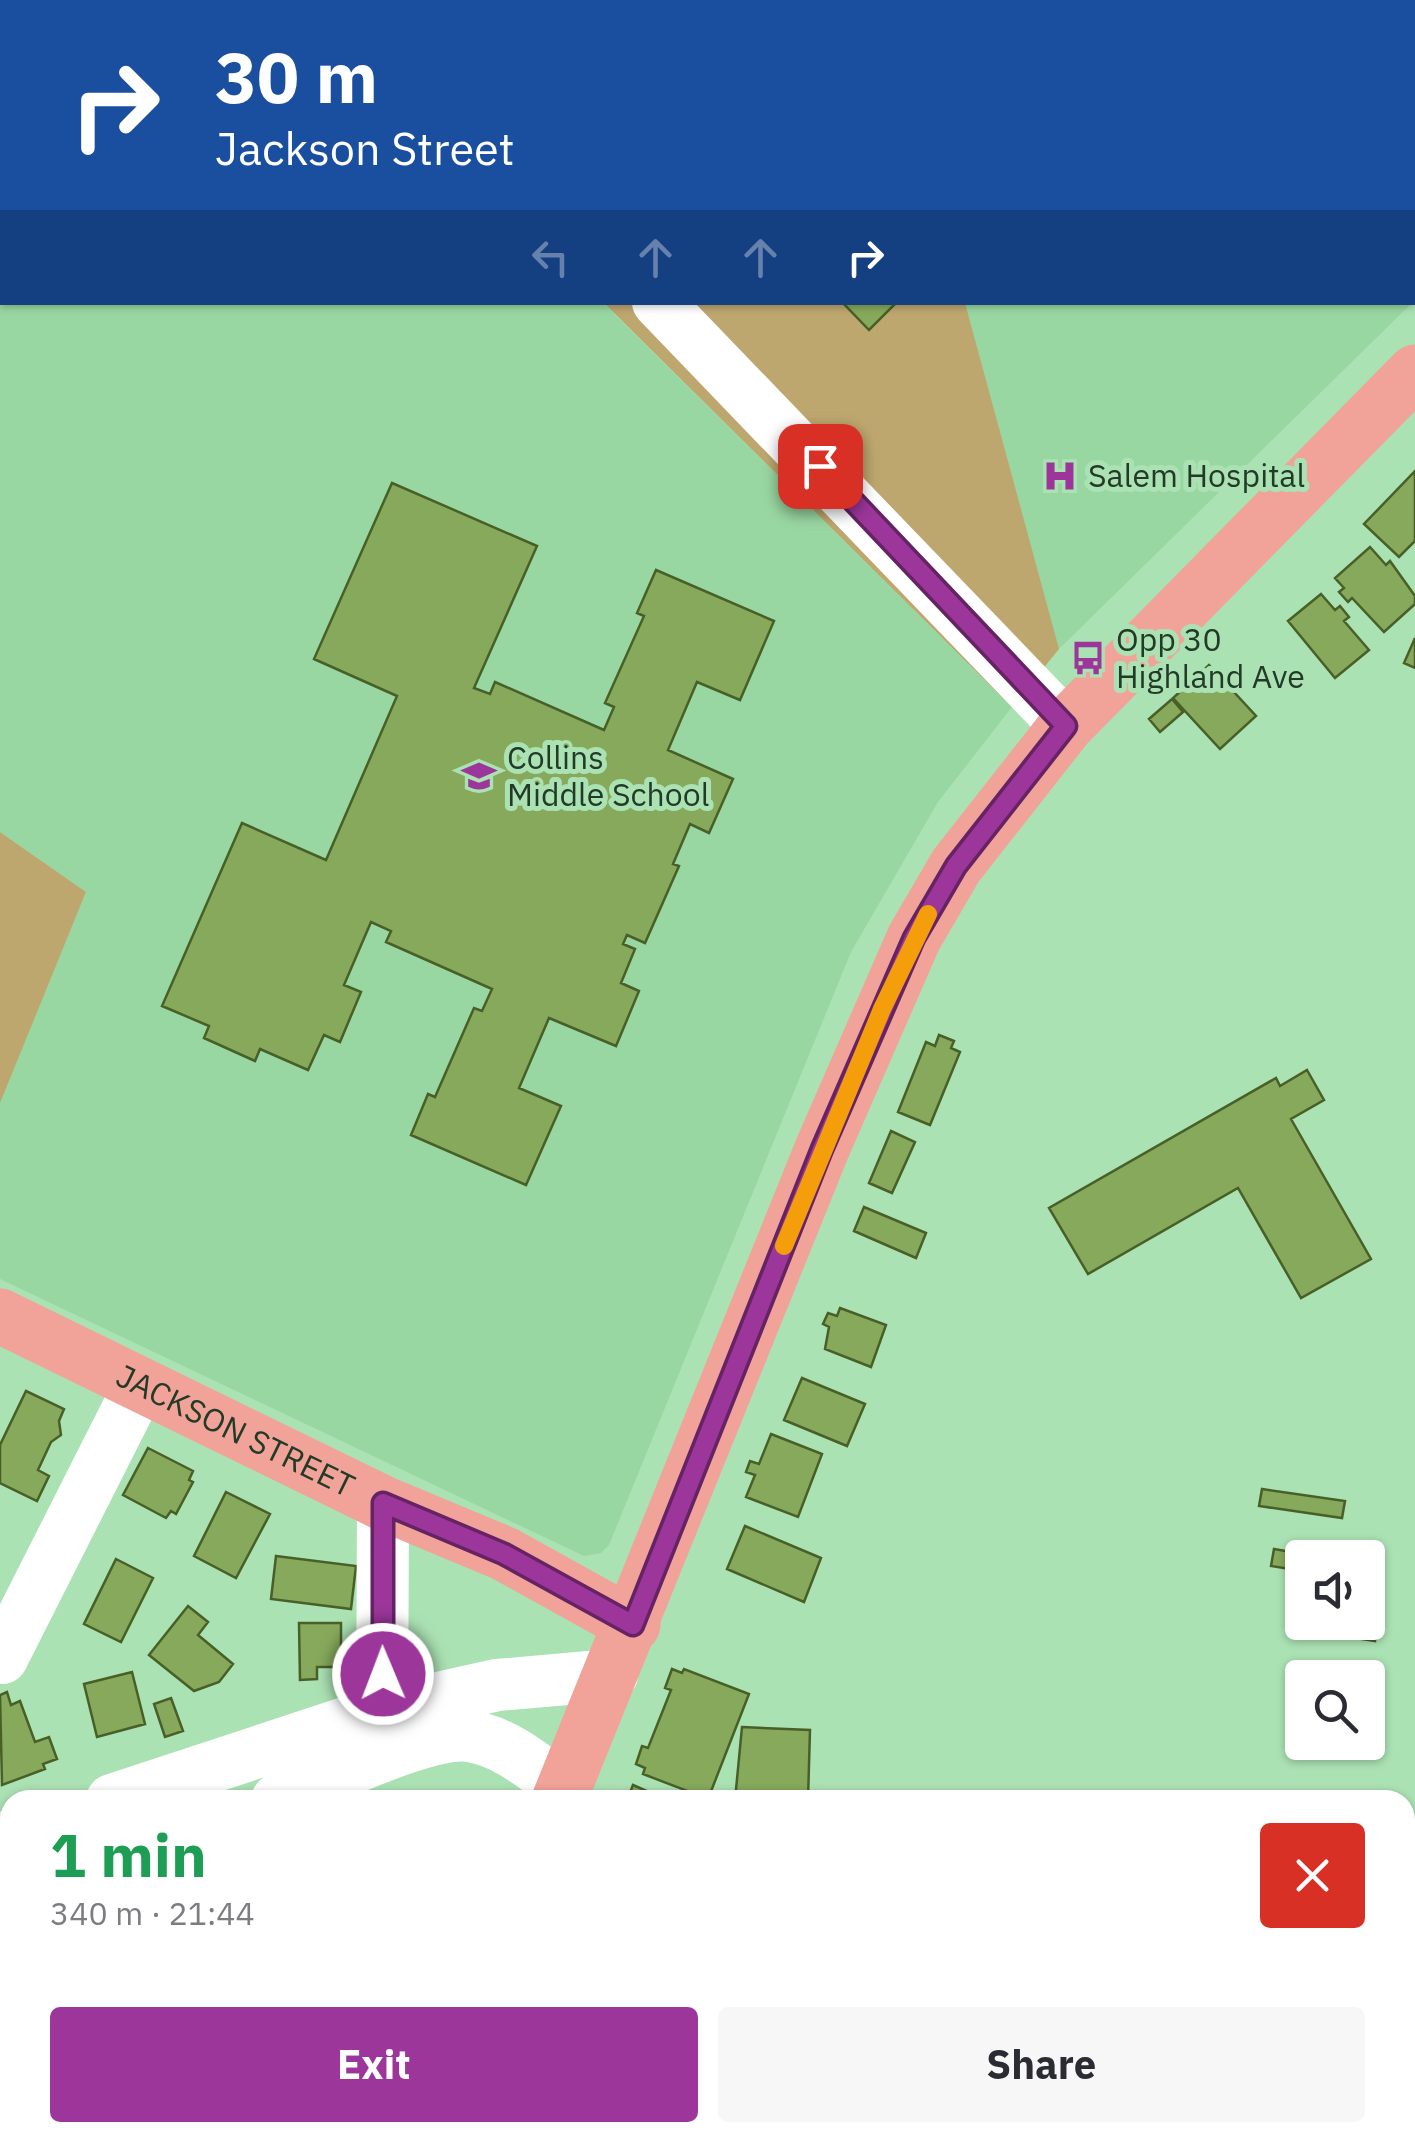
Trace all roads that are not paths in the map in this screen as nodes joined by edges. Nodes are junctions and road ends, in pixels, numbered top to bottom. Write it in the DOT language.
graph roads {
  1 [pos="661,305"];
  2 [pos="1415,372"];
  3 [pos="1066,726"];
  4 [pos="0,1316"];
  5 [pos="140,1385"];
  6 [pos="383,1503"];
  7 [pos="633,1625"];
  8 [pos="2,1658"];
  9 [pos="612,1675"];
  10 [pos="383,1734"];
  11 [pos="153,1790"];
  12 [pos="293,1790"];
  13 [pos="557,1790"];
  14 [pos="564,1790"];
  1 -- 3 [label="street"];
  2 -- 3 [label="main road"];
  3 -- 7 [label="main road"];
  4 -- 5 [label="main road, JACKSON STREET"];
  5 -- 6 [label="main road, JACKSON STREET"];
  5 -- 8 [label="street"];
  6 -- 7 [label="main road, JACKSON STREET"];
  6 -- 10 [label="street"];
  7 -- 9 [label="main road"];
  9 -- 10 [label="street"];
  9 -- 14 [label="main road"];
  10 -- 11 [label="street"];
  10 -- 12 [label="street"];
  10 -- 13 [label="street"];
}
